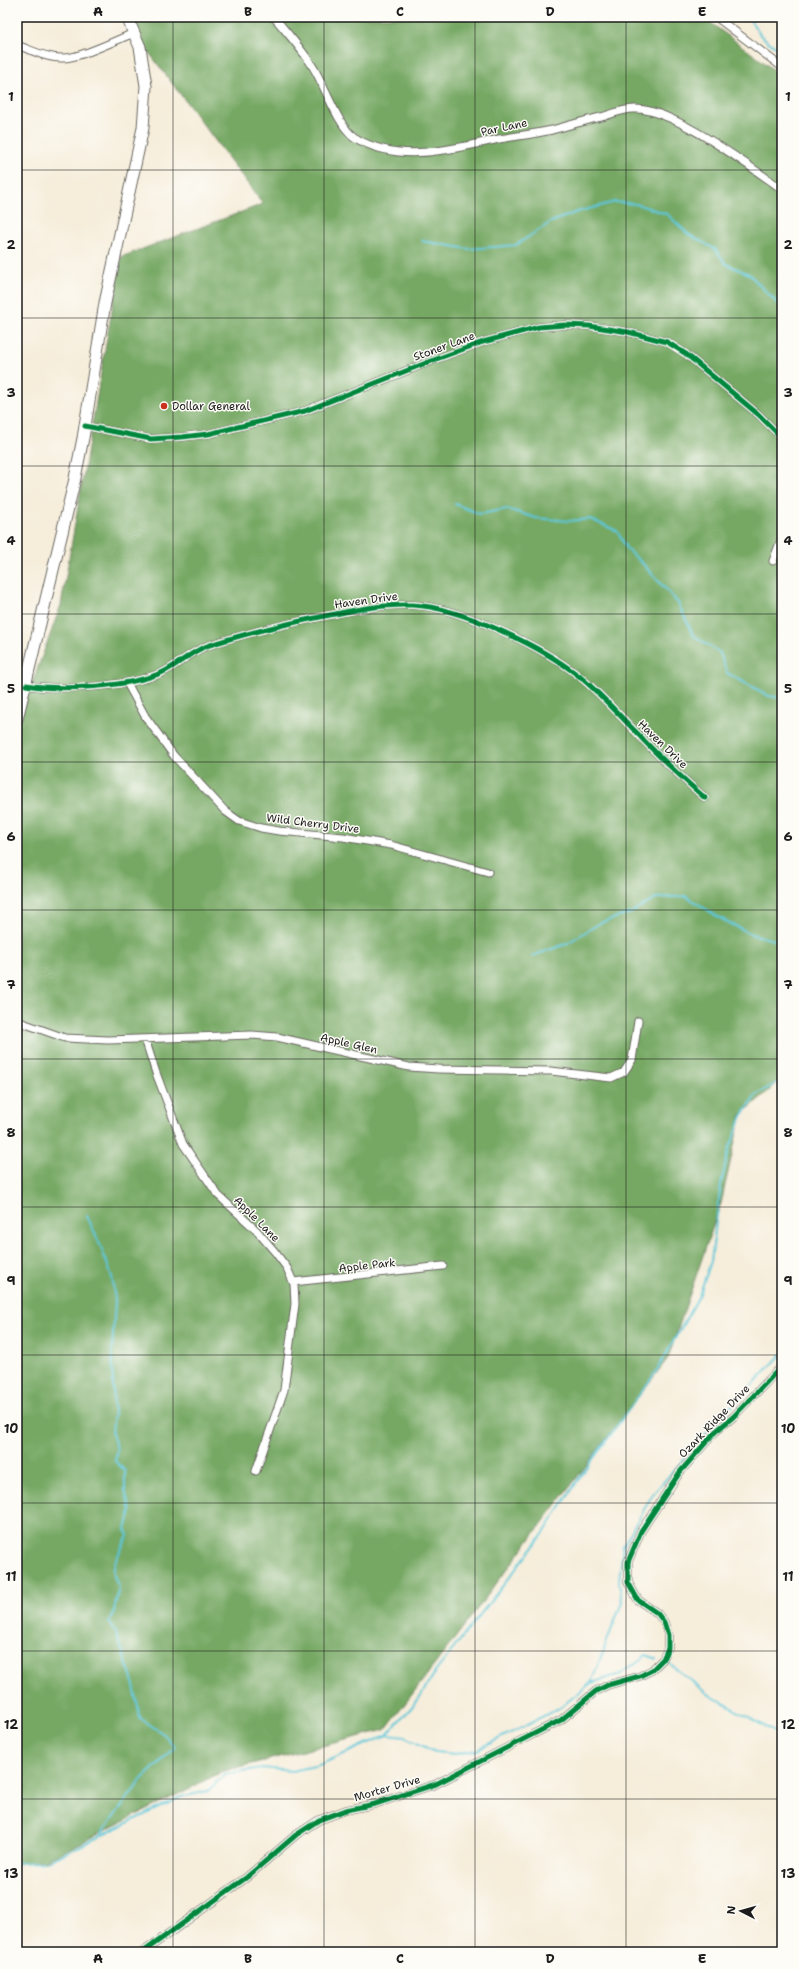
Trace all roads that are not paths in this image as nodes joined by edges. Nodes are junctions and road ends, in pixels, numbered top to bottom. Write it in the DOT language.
graph roads {
  1 [pos="127,17"];
  2 [pos="274,17"];
  3 [pos="716,17"];
  4 [pos="134,33"];
  5 [pos="17,45"];
  6 [pos="782,67"];
  7 [pos="782,189"];
  8 [pos="85,426"];
  9 [pos="782,438"];
  10 [pos="782,537"];
  11 [pos="772,561"];
  12 [pos="127,683"];
  13 [pos="26,685"];
  14 [pos="17,719"];
  15 [pos="705,798"];
  16 [pos="488,872"];
  17 [pos="17,1021"];
  18 [pos="638,1021"];
  19 [pos="145,1039"];
  20 [pos="443,1266"];
  21 [pos="293,1282"];
  22 [pos="782,1366"];
  23 [pos="256,1471"];
  24 [pos="652,1670"];
  25 [pos="143,1952"];
  1 -- 4 [label="main road"];
  2 -- 7 [label="street, Par Lane"];
  3 -- 6 [label="street"];
  4 -- 5 [label="street"];
  4 -- 8 [label="main road"];
  8 -- 9 [label="street, Stoner Lane"];
  8 -- 13 [label="main road"];
  10 -- 11 [label="street"];
  12 -- 13 [label="street, Haven Drive"];
  12 -- 15 [label="street, Haven Drive"];
  12 -- 16 [label="street, Wild Cherry Drive"];
  13 -- 14 [label="main road"];
  17 -- 19 [label="street, Apple Glen"];
  18 -- 19 [label="street, Apple Glen"];
  19 -- 21 [label="street, Apple Lane"];
  20 -- 21 [label="street, Apple Park"];
  21 -- 23 [label="street, Apple Lane"];
  22 -- 24 [label="street, Ozark Ridge Drive"];
  24 -- 25 [label="street, Morter Drive"];
}
